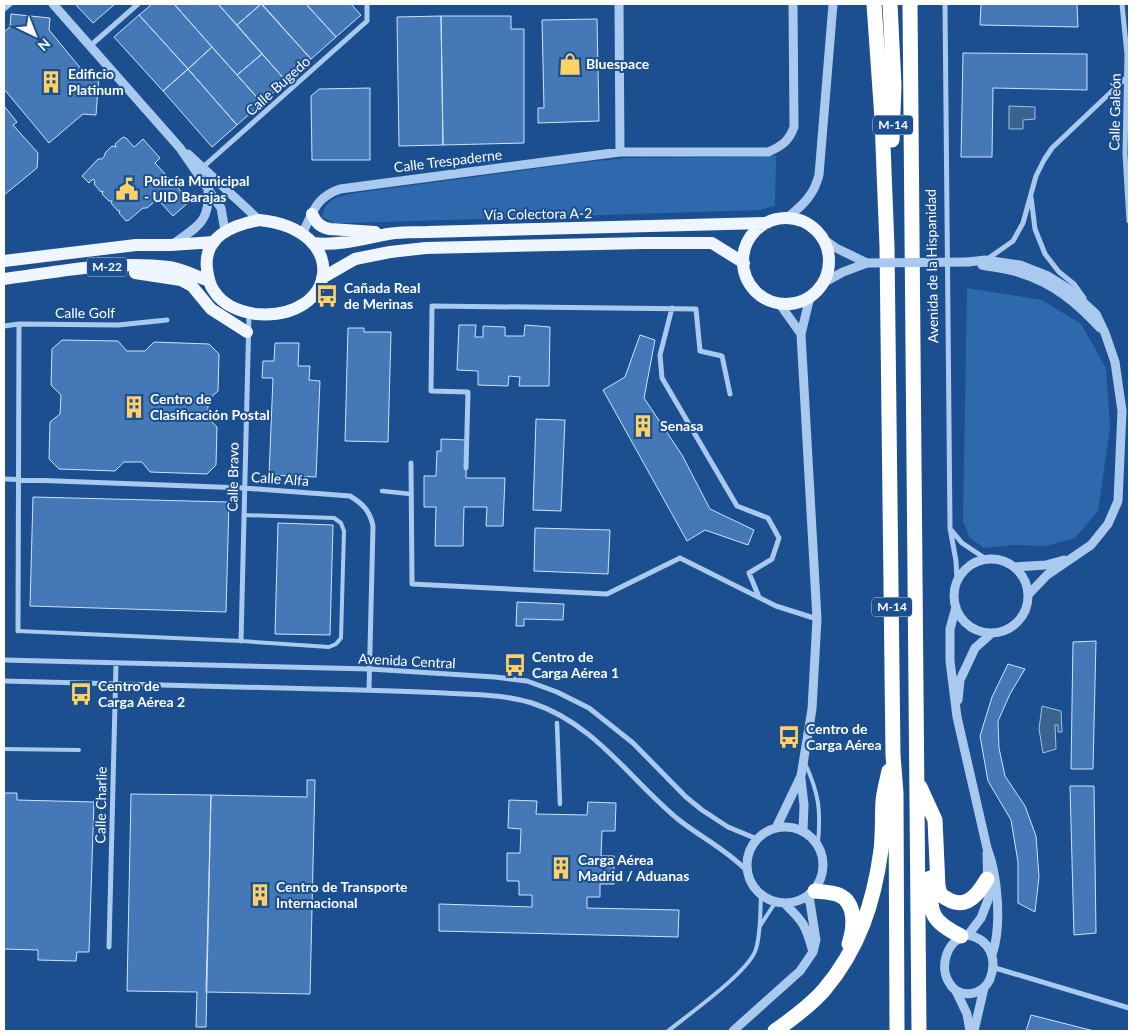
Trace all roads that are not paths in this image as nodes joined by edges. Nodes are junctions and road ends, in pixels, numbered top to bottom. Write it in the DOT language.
graph roads {
  1 [pos="10,4"];
  2 [pos="53,4"];
  3 [pos="138,4"];
  4 [pos="367,4"];
  5 [pos="619,4"];
  6 [pos="793,4"];
  7 [pos="833,4"];
  8 [pos="874,4"];
  9 [pos="890,4"];
  10 [pos="910,4"];
  11 [pos="945,4"];
  12 [pos="1122,4"];
  13 [pos="4,9"];
  14 [pos="90,46"];
  15 [pos="1128,76"];
  16 [pos="180,148"];
  17 [pos="620,152"];
  18 [pos="1127,155"];
  19 [pos="203,167"];
  20 [pos="208,189"];
  21 [pos="1031,194"];
  22 [pos="312,214"];
  23 [pos="787,218"];
  24 [pos="259,220"];
  25 [pos="1129,221"];
  26 [pos="766,223"];
  27 [pos="225,231"];
  28 [pos="302,234"];
  29 [pos="390,234"];
  30 [pos="823,239"];
  31 [pos="214,242"];
  32 [pos="313,243"];
  33 [pos="171,245"];
  34 [pos="887,247"];
  35 [pos="985,260"];
  36 [pos="4,261"];
  37 [pos="744,262"];
  38 [pos="968,262"];
  39 [pos="866,263"];
  40 [pos="98,267"];
  41 [pos="322,278"];
  42 [pos="4,279"];
  43 [pos="209,281"];
  44 [pos="823,283"];
  45 [pos="810,297"];
  46 [pos="779,303"];
  47 [pos="672,308"];
  48 [pos="249,313"];
  49 [pos="1096,314"];
  50 [pos="167,320"];
  51 [pos="19,324"];
  52 [pos="4,326"];
  53 [pos="248,332"];
  54 [pos="1105,333"];
  55 [pos="801,334"];
  56 [pos="730,394"];
  57 [pos="411,463"];
  58 [pos="466,468"];
  59 [pos="4,478"];
  60 [pos="19,479"];
  61 [pos="244,488"];
  62 [pos="382,491"];
  63 [pos="411,494"];
  64 [pos="244,515"];
  65 [pos="950,528"];
  66 [pos="986,559"];
  67 [pos="1069,559"];
  68 [pos="1014,567"];
  69 [pos="957,580"];
  70 [pos="1028,595"];
  71 [pos="760,597"];
  72 [pos="956,607"];
  73 [pos="817,619"];
  74 [pos="18,631"];
  75 [pos="992,633"];
  76 [pos="242,640"];
  77 [pos="4,660"];
  78 [pos="116,663"];
  79 [pos="370,670"];
  80 [pos="4,681"];
  81 [pos="115,684"];
  82 [pos="369,690"];
  83 [pos="957,717"];
  84 [pos="557,723"];
  85 [pos="4,749"];
  86 [pos="79,750"];
  87 [pos="893,754"];
  88 [pos="804,761"];
  89 [pos="801,776"];
  90 [pos="917,782"];
  91 [pos="560,804"];
  92 [pos="917,827"];
  93 [pos="776,828"];
  94 [pos="803,831"];
  95 [pos="757,839"];
  96 [pos="818,843"];
  97 [pos="987,848"];
  98 [pos="747,870"];
  99 [pos="986,879"];
  100 [pos="812,894"];
  101 [pos="761,895"];
  102 [pos="780,903"];
  103 [pos="760,926"];
  104 [pos="964,935"];
  105 [pos="109,947"];
  106 [pos="813,952"];
  107 [pos="992,955"];
  108 [pos="844,963"];
  109 [pos="992,967"];
  110 [pos="984,988"];
  111 [pos="956,991"];
  112 [pos="1129,1008"];
  113 [pos="668,1031"];
  114 [pos="733,1031"];
  115 [pos="775,1031"];
  116 [pos="897,1031"];
  117 [pos="919,1031"];
  118 [pos="972,1031"];
  1 -- 13 [label="street"];
  2 -- 14 [label="street"];
  3 -- 14 [label="street"];
  4 -- 19 [label="street, Calle Bugedo"];
  5 -- 17 [label="street"];
  6 -- 17 [label="street, Calle Trespaderne"];
  7 -- 23 [label="street"];
  8 -- 34 [label="highway"];
  9 -- 34 [label="highway, M-14"];
  10 -- 90 [label="highway, M-14"];
  11 -- 65 [label="street, Avenida de la Hispanidad"];
  12 -- 15 [label="street, Calle Galeón"];
  14 -- 16 [label="street"];
  15 -- 18 [label="street, Calle Galeón"];
  15 -- 21 [label="street"];
  16 -- 19 [label="street"];
  16 -- 20 [label="street"];
  17 -- 22 [label="street, Calle Trespaderne"];
  18 -- 25 [label="street, Calle Galeón"];
  19 -- 24 [label="street"];
  20 -- 27 [label="street"];
  20 -- 33 [label="street"];
  21 -- 35 [label="street"];
  21 -- 49 [label="street"];
  22 -- 28 [label="street, Calle Trespaderne"];
  22 -- 29 [label="main road"];
  23 -- 26 [label="main road"];
  23 -- 30 [label="main road"];
  24 -- 27 [label="main road"];
  24 -- 28 [label="main road"];
  26 -- 29 [label="main road, Vía Colectora A-2"];
  26 -- 37 [label="main road"];
  27 -- 31 [label="main road"];
  28 -- 32 [label="main road"];
  29 -- 32 [label="main road, Vía Colectora A-2"];
  30 -- 39 [label="street"];
  30 -- 44 [label="main road"];
  31 -- 33 [label="main road, M-22"];
  31 -- 43 [label="main road"];
  32 -- 41 [label="main road"];
  33 -- 36 [label="main road, M-22"];
  34 -- 87 [label="highway, M-14"];
  35 -- 38 [label="street"];
  35 -- 49 [label="street"];
  37 -- 41 [label="main road"];
  37 -- 46 [label="main road"];
  38 -- 39 [label="street, bridge"];
  38 -- 54 [label="street"];
  39 -- 44 [label="street"];
  40 -- 42 [label="main road, M-22"];
  40 -- 43 [label="main road, M-22"];
  40 -- 53 [label="main road"];
  41 -- 48 [label="main road"];
  43 -- 48 [label="main road"];
  44 -- 45 [label="main road"];
  45 -- 46 [label="main road"];
  45 -- 55 [label="street"];
  46 -- 55 [label="street"];
  47 -- 56 [label="street"];
  47 -- 58 [label="street"];
  47 -- 71 [label="street"];
  48 -- 53 [label="street, Calle Bravo"];
  49 -- 54 [label="street"];
  50 -- 51 [label="street, Calle Golf"];
  51 -- 52 [label="street, Calle Golf"];
  51 -- 60 [label="street"];
  53 -- 61 [label="street, Calle Bravo"];
  54 -- 67 [label="street"];
  55 -- 73 [label="street"];
  57 -- 63 [label="street"];
  59 -- 60 [label="street, Calle Alfa"];
  60 -- 61 [label="street, Calle Alfa"];
  60 -- 74 [label="street"];
  61 -- 64 [label="street, Calle Bravo"];
  61 -- 79 [label="street, Calle Alfa"];
  62 -- 63 [label="street"];
  63 -- 71 [label="street"];
  64 -- 76 [label="street, Calle Bravo"];
  64 -- 76 [label="lane"];
  65 -- 66 [label="street"];
  65 -- 69 [label="street, Avenida de la Hispanidad"];
  66 -- 68 [label="street"];
  66 -- 69 [label="street"];
  67 -- 68 [label="street"];
  67 -- 70 [label="street"];
  68 -- 70 [label="street"];
  69 -- 72 [label="street"];
  70 -- 75 [label="street"];
  71 -- 73 [label="street"];
  72 -- 75 [label="street"];
  72 -- 83 [label="street"];
  73 -- 88 [label="street"];
  74 -- 76 [label="lane"];
  75 -- 83 [label="street"];
  77 -- 78 [label="street, Avenida Central"];
  78 -- 79 [label="street, Avenida Central"];
  78 -- 81 [label="street, Calle Charlie"];
  79 -- 82 [label="street, Calle Alfa"];
  79 -- 95 [label="street, Avenida Central"];
  80 -- 81 [label="street"];
  81 -- 82 [label="street"];
  81 -- 105 [label="street, Calle Charlie"];
  82 -- 98 [label="street"];
  83 -- 97 [label="street"];
  84 -- 91 [label="street"];
  85 -- 86 [label="lane"];
  87 -- 108 [label="highway"];
  87 -- 116 [label="highway, M-14"];
  88 -- 89 [label="street"];
  88 -- 96 [label="lane"];
  89 -- 93 [label="street"];
  89 -- 94 [label="street"];
  90 -- 92 [label="highway, M-14"];
  90 -- 99 [label="highway"];
  92 -- 104 [label="highway"];
  92 -- 117 [label="highway, M-14"];
  93 -- 94 [label="street"];
  93 -- 95 [label="street"];
  94 -- 96 [label="street"];
  95 -- 98 [label="street"];
  96 -- 100 [label="street"];
  97 -- 99 [label="street"];
  97 -- 107 [label="street"];
  98 -- 101 [label="street"];
  99 -- 104 [label="street"];
  100 -- 102 [label="street"];
  100 -- 106 [label="street"];
  100 -- 108 [label="highway"];
  101 -- 102 [label="street"];
  101 -- 103 [label="lane"];
  102 -- 103 [label="lane"];
  102 -- 106 [label="street"];
  103 -- 113 [label="lane"];
  104 -- 107 [label="street"];
  104 -- 111 [label="street"];
  106 -- 114 [label="street"];
  107 -- 109 [label="street"];
  108 -- 115 [label="highway"];
  109 -- 110 [label="street"];
  109 -- 112 [label="street"];
  110 -- 111 [label="street"];
  110 -- 118 [label="street"];
  111 -- 118 [label="street"];
}
